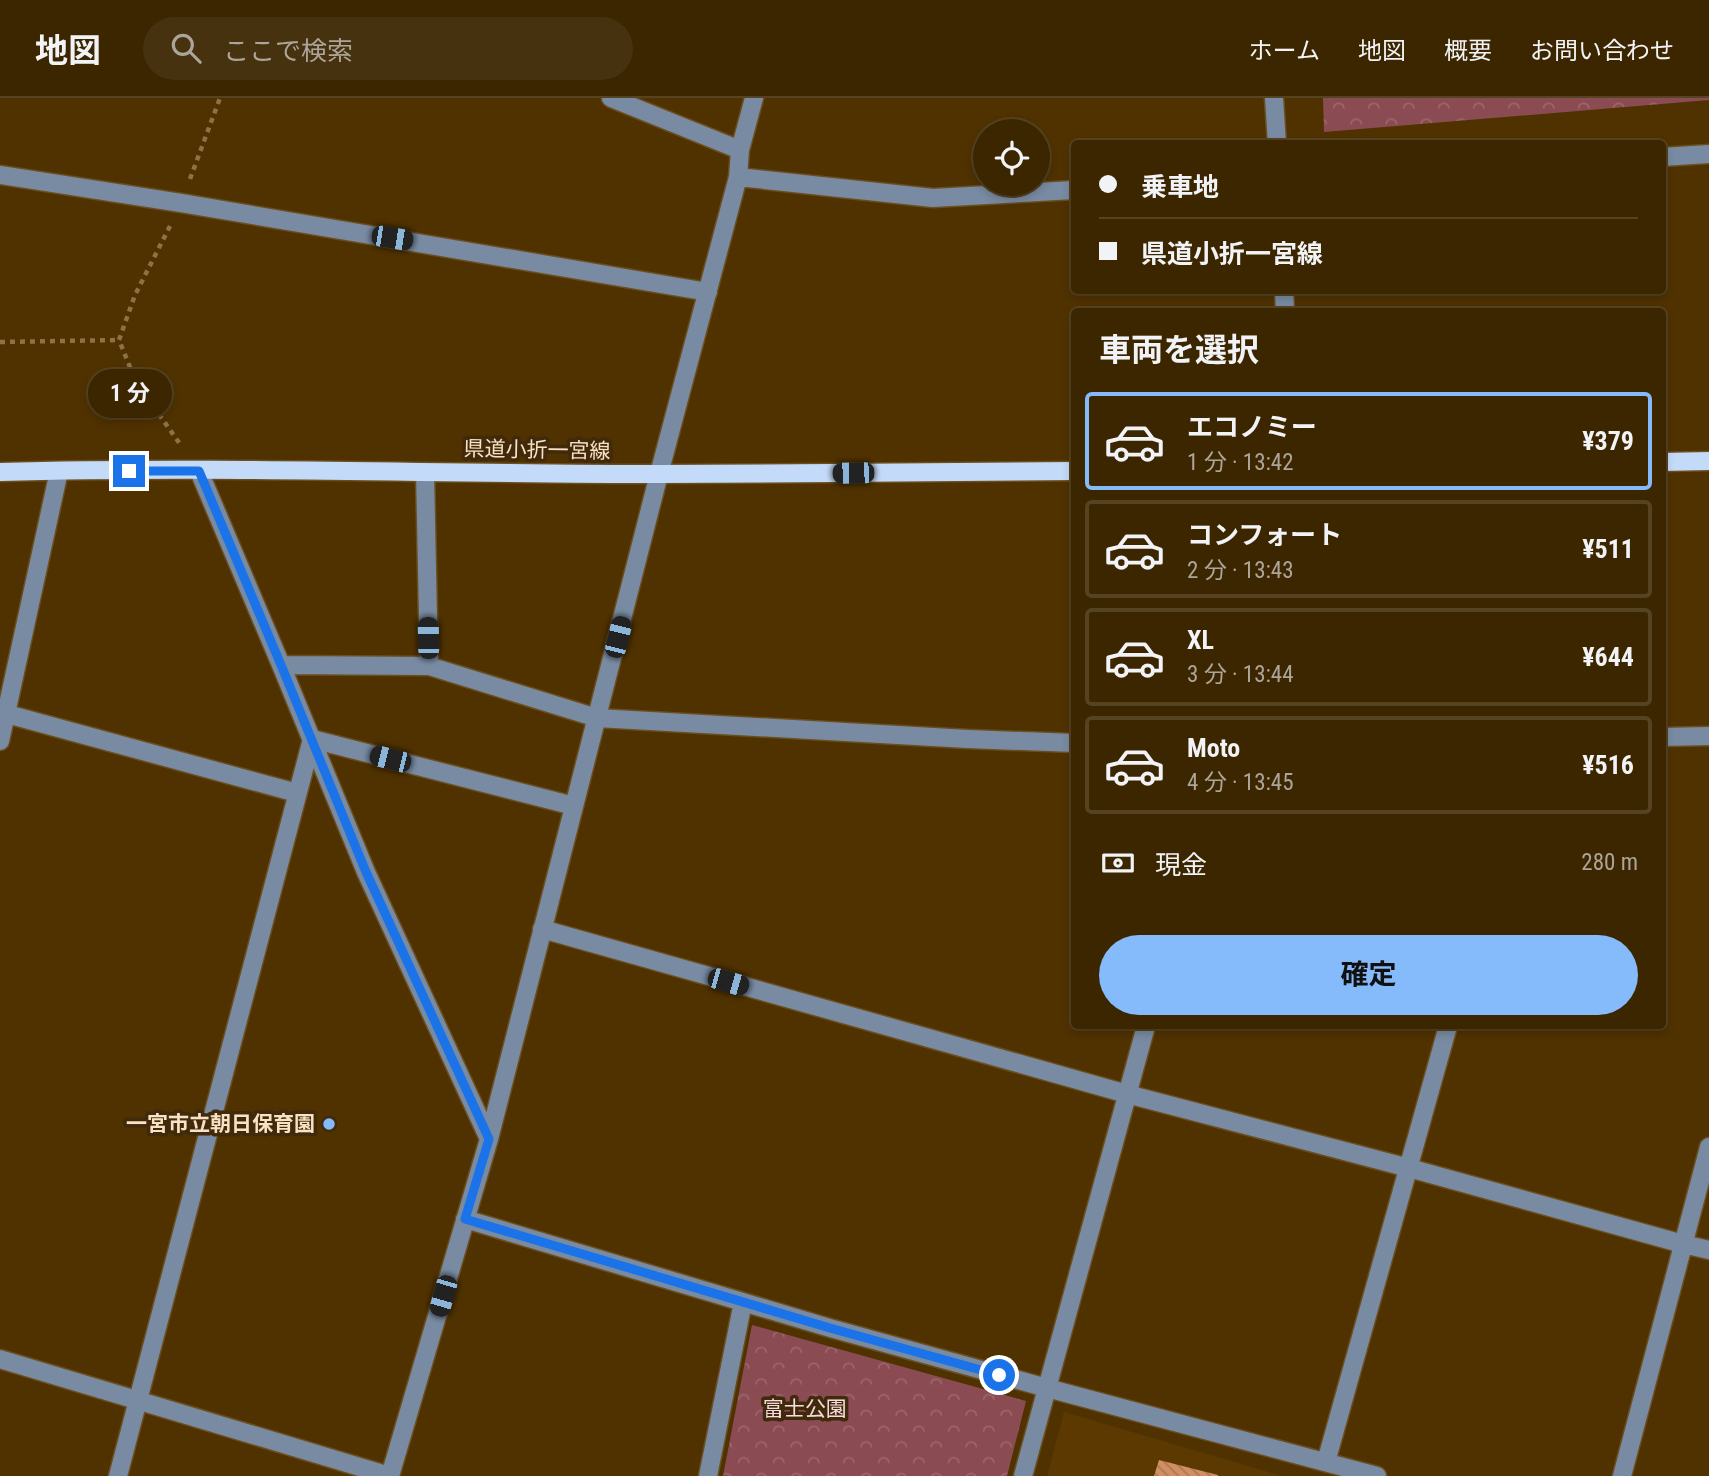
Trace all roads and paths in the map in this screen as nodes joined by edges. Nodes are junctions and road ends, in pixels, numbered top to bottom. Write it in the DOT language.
graph roads {
  1 [pos="220,98"];
  2 [pos="611,98"];
  3 [pos="754,98"];
  4 [pos="1274,98"];
  5 [pos="1277,140"];
  6 [pos="740,150"];
  7 [pos="1709,154"];
  8 [pos="1666,157"];
  9 [pos="0,175"];
  10 [pos="738,177"];
  11 [pos="1071,190"];
  12 [pos="181,203"];
  13 [pos="708,292"];
  14 [pos="119,340"];
  15 [pos="0,342"];
  16 [pos="1709,461"];
  17 [pos="1666,462"];
  18 [pos="58,471"];
  19 [pos="199,471"];
  20 [pos="1071,471"];
  21 [pos="0,472"];
  22 [pos="425,472"];
  23 [pos="659,474"];
  24 [pos="281,665"];
  25 [pos="429,666"];
  26 [pos="7,715"];
  27 [pos="597,718"];
  28 [pos="1709,736"];
  29 [pos="1666,737"];
  30 [pos="312,739"];
  31 [pos="0,741"];
  32 [pos="1071,743"];
  33 [pos="297,793"];
  34 [pos="574,806"];
  35 [pos="542,929"];
  36 [pos="1145,1029"];
  37 [pos="1447,1029"];
  38 [pos="1128,1094"];
  39 [pos="489,1139"];
  40 [pos="1709,1147"];
  41 [pos="1409,1168"];
  42 [pos="465,1219"];
  43 [pos="1683,1244"];
  44 [pos="1709,1250"];
  45 [pos="743,1302"];
  46 [pos="0,1359"];
  47 [pos="1047,1388"];
  48 [pos="138,1399"];
  49 [pos="1326,1462"];
  50 [pos="118,1476"];
  51 [pos="390,1476"];
  52 [pos="708,1476"];
  53 [pos="1023,1476"];
  54 [pos="1377,1476"];
  55 [pos="1622,1476"];
  1 -- 12 [label="path"];
  2 -- 6 [label="street"];
  3 -- 6 [label="street"];
  4 -- 5 [label="street"];
  6 -- 10 [label="street"];
  7 -- 8 [label="street"];
  9 -- 12 [label="street"];
  10 -- 11 [label="street"];
  10 -- 13 [label="street"];
  12 -- 13 [label="street"];
  12 -- 14 [label="path"];
  13 -- 23 [label="street"];
  14 -- 15 [label="path"];
  14 -- 19 [label="path"];
  16 -- 17 [label="main road"];
  18 -- 19 [label="main road, 県道小折一宮線"];
  18 -- 21 [label="main road, 県道小折一宮線"];
  18 -- 26 [label="street"];
  19 -- 22 [label="main road, 県道小折一宮線"];
  19 -- 24 [label="street"];
  20 -- 23 [label="main road, 県道小折一宮線"];
  22 -- 23 [label="main road, 県道小折一宮線"];
  22 -- 25 [label="street"];
  23 -- 27 [label="street"];
  24 -- 25 [label="street"];
  24 -- 30 [label="street"];
  25 -- 27 [label="street"];
  26 -- 31 [label="street"];
  26 -- 33 [label="street"];
  27 -- 32 [label="street"];
  27 -- 34 [label="street"];
  28 -- 29 [label="street"];
  30 -- 33 [label="street"];
  30 -- 34 [label="street"];
  30 -- 39 [label="street"];
  33 -- 48 [label="street"];
  34 -- 35 [label="street"];
  35 -- 38 [label="street"];
  35 -- 39 [label="street"];
  36 -- 38 [label="street"];
  37 -- 41 [label="street"];
  38 -- 41 [label="street"];
  38 -- 47 [label="street"];
  39 -- 42 [label="street"];
  40 -- 43 [label="street"];
  41 -- 43 [label="street"];
  41 -- 49 [label="street"];
  42 -- 45 [label="street"];
  42 -- 51 [label="street"];
  43 -- 44 [label="street"];
  43 -- 55 [label="street"];
  45 -- 47 [label="street"];
  45 -- 52 [label="street"];
  46 -- 48 [label="street"];
  47 -- 49 [label="street"];
  47 -- 53 [label="street"];
  48 -- 50 [label="street"];
  48 -- 51 [label="street"];
  49 -- 54 [label="street"];
}
